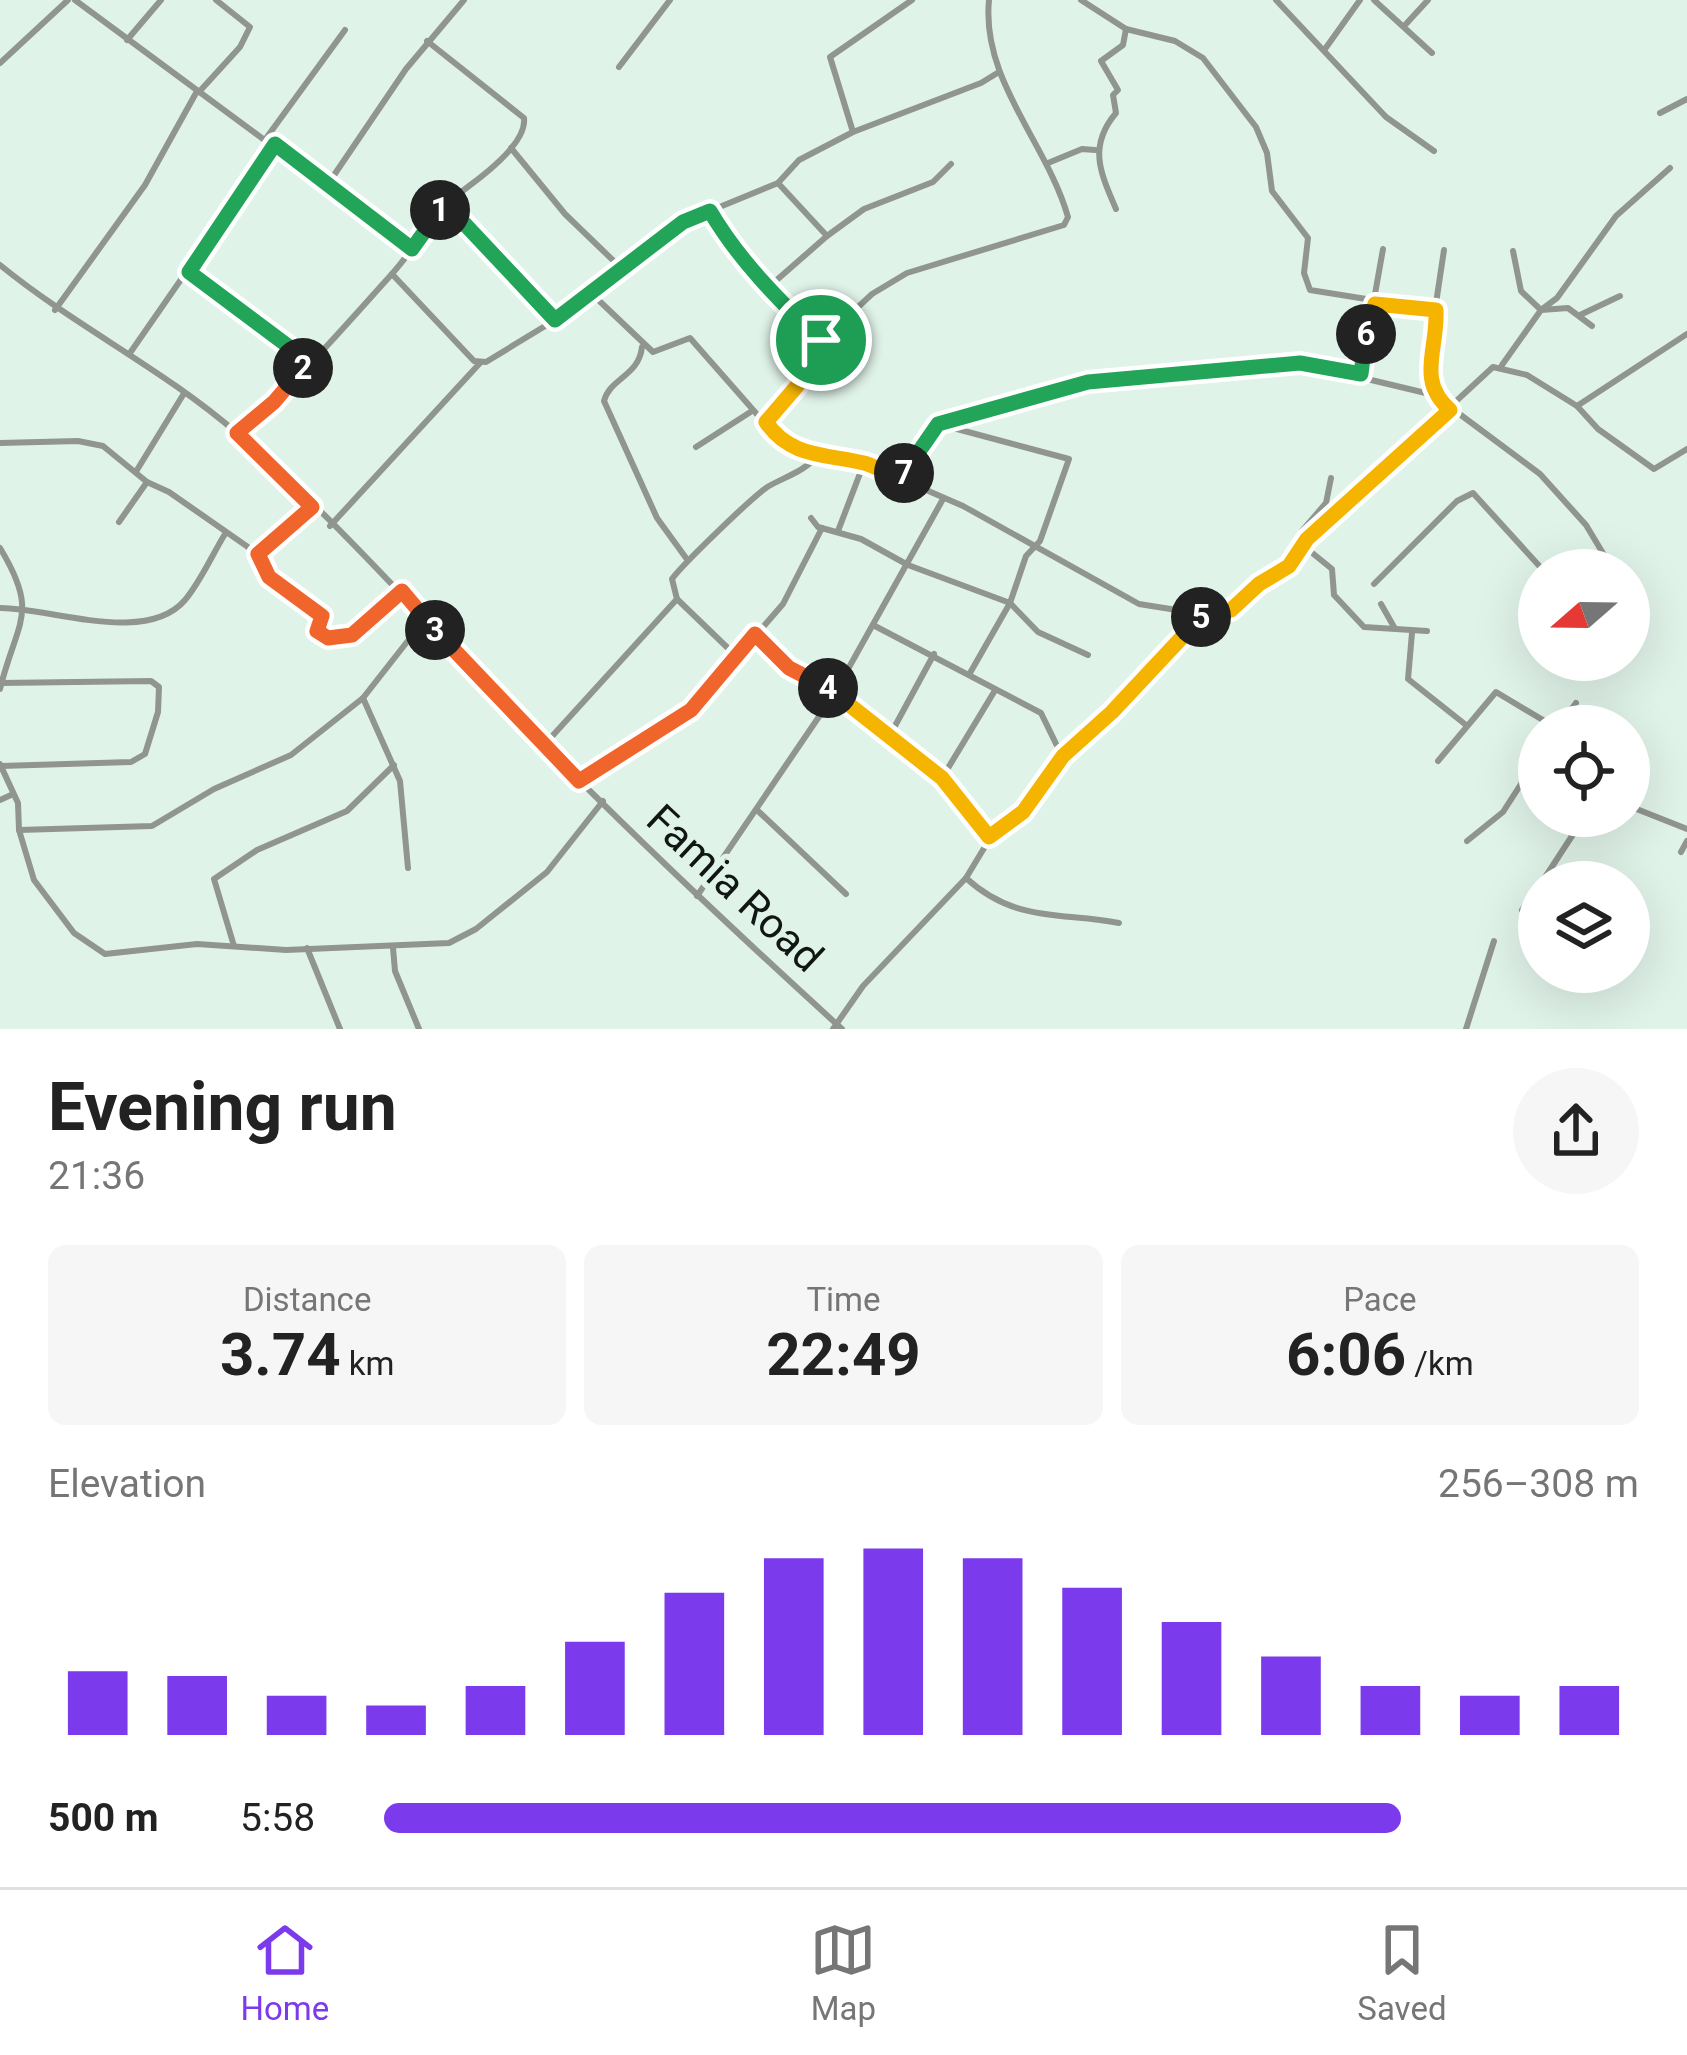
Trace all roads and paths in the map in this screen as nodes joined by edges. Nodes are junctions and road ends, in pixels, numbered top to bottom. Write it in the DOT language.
graph roads {
  1 [pos="71,0"];
  2 [pos="161,0"];
  3 [pos="216,0"];
  4 [pos="464,0"];
  5 [pos="670,0"];
  6 [pos="912,0"];
  7 [pos="989,0"];
  8 [pos="1081,0"];
  9 [pos="1276,0"];
  10 [pos="1360,0"];
  11 [pos="1374,0"];
  12 [pos="1428,0"];
  13 [pos="1106,6"];
  14 [pos="1406,24"];
  15 [pos="1126,29"];
  16 [pos="345,30"];
  17 [pos="127,40"];
  18 [pos="427,41"];
  19 [pos="1325,49"];
  20 [pos="1432,53"];
  21 [pos="0,63"];
  22 [pos="619,67"];
  23 [pos="999,72"];
  24 [pos="198,92"];
  25 [pos="1687,99"];
  26 [pos="1660,113"];
  27 [pos="853,132"];
  28 [pos="267,137"];
  29 [pos="275,144"];
  30 [pos="510,147"];
  31 [pos="1095,151"];
  32 [pos="1434,151"];
  33 [pos="1048,163"];
  34 [pos="951,164"];
  35 [pos="1670,168"];
  36 [pos="778,183"];
  37 [pos="328,184"];
  38 [pos="445,203"];
  39 [pos="1116,209"];
  40 [pos="710,211"];
  41 [pos="826,236"];
  42 [pos="412,249"];
  43 [pos="1383,249"];
  44 [pos="1444,250"];
  45 [pos="1513,251"];
  46 [pos="0,266"];
  47 [pos="622,269"];
  48 [pos="189,272"];
  49 [pos="392,274"];
  50 [pos="771,285"];
  51 [pos="591,293"];
  52 [pos="1620,296"];
  53 [pos="1375,304"];
  54 [pos="55,310"];
  55 [pos="1436,310"];
  56 [pos="1541,310"];
  57 [pos="1580,316"];
  58 [pos="555,320"];
  59 [pos="1592,326"];
  60 [pos="1687,334"];
  61 [pos="821,340"];
  62 [pos="642,344"];
  63 [pos="130,354"];
  64 [pos="308,361"];
  65 [pos="480,363"];
  66 [pos="1492,367"];
  67 [pos="1361,374"];
  68 [pos="183,394"];
  69 [pos="1434,395"];
  70 [pos="1577,406"];
  71 [pos="1450,410"];
  72 [pos="752,411"];
  73 [pos="766,422"];
  74 [pos="938,424"];
  75 [pos="237,433"];
  76 [pos="0,443"];
  77 [pos="696,447"];
  78 [pos="1687,449"];
  79 [pos="818,455"];
  80 [pos="864,463"];
  81 [pos="137,470"];
  82 [pos="901,478"];
  83 [pos="1331,478"];
  84 [pos="147,482"];
  85 [pos="943,500"];
  86 [pos="312,507"];
  87 [pos="811,518"];
  88 [pos="119,522"];
  89 [pos="330,526"];
  90 [pos="822,528"];
  91 [pos="838,531"];
  92 [pos="225,534"];
  93 [pos="1305,547"];
  94 [pos="0,548"];
  95 [pos="1524,549"];
  96 [pos="1600,549"];
  97 [pos="1034,550"];
  98 [pos="258,554"];
  99 [pos="686,558"];
  100 [pos="908,565"];
  101 [pos="1374,584"];
  102 [pos="402,591"];
  103 [pos="677,599"];
  104 [pos="1010,604"];
  105 [pos="1381,604"];
  106 [pos="0,608"];
  107 [pos="23,612"];
  108 [pos="1205,614"];
  109 [pos="424,619"];
  110 [pos="873,625"];
  111 [pos="1395,629"];
  112 [pos="1427,631"];
  113 [pos="1412,633"];
  114 [pos="755,634"];
  115 [pos="734,654"];
  116 [pos="934,654"];
  117 [pos="1088,655"];
  118 [pos="970,673"];
  119 [pos="0,685"];
  120 [pos="994,692"];
  121 [pos="833,696"];
  122 [pos="363,698"];
  123 [pos="1519,705"];
  124 [pos="1466,725"];
  125 [pos="889,737"];
  126 [pos="545,744"];
  127 [pos="1063,756"];
  128 [pos="1438,761"];
  129 [pos="0,765"];
  130 [pos="394,765"];
  131 [pos="942,778"];
  132 [pos="579,781"];
  133 [pos="1518,788"];
  134 [pos="11,795"];
  135 [pos="0,800"];
  136 [pos="603,801"];
  137 [pos="757,810"];
  138 [pos="1650,814"];
  139 [pos="1687,829"];
  140 [pos="19,830"];
  141 [pos="990,836"];
  142 [pos="1467,841"];
  143 [pos="1687,841"];
  144 [pos="1682,851"];
  145 [pos="408,868"];
  146 [pos="966,878"];
  147 [pos="846,894"];
  148 [pos="697,896"];
  149 [pos="1118,923"];
  150 [pos="1494,941"];
  151 [pos="234,946"];
  152 [pos="307,948"];
  153 [pos="393,948"];
  154 [pos="837,1027"];
  155 [pos="340,1029"];
  156 [pos="419,1029"];
  157 [pos="1466,1029"];
  1 -- 17 [label="street"];
  1 -- 21 [label="street"];
  2 -- 17 [label="street"];
  3 -- 24 [label="street"];
  4 -- 18 [label="street"];
  5 -- 22 [label="street"];
  6 -- 27 [label="street"];
  7 -- 23 [label="street"];
  8 -- 13 [label="street"];
  9 -- 19 [label="street"];
  10 -- 19 [label="street"];
  11 -- 14 [label="street"];
  12 -- 14 [label="street"];
  13 -- 15 [label="street"];
  14 -- 20 [label="street"];
  15 -- 31 [label="street"];
  15 -- 53 [label="street"];
  16 -- 28 [label="street"];
  17 -- 24 [label="street"];
  18 -- 30 [label="street"];
  18 -- 37 [label="street"];
  19 -- 32 [label="street"];
  23 -- 27 [label="street"];
  23 -- 33 [label="street"];
  24 -- 28 [label="street"];
  24 -- 54 [label="street"];
  25 -- 26 [label="street"];
  27 -- 36 [label="street"];
  28 -- 29 [label="street"];
  29 -- 37 [label="street"];
  29 -- 48 [label="street"];
  30 -- 38 [label="street"];
  30 -- 47 [label="street"];
  31 -- 33 [label="street"];
  31 -- 39 [label="street"];
  33 -- 61 [label="street"];
  34 -- 41 [label="street"];
  35 -- 56 [label="street"];
  36 -- 40 [label="street"];
  36 -- 41 [label="street"];
  37 -- 42 [label="street"];
  38 -- 42 [label="street"];
  38 -- 58 [label="street"];
  40 -- 47 [label="street"];
  40 -- 50 [label="street"];
  41 -- 50 [label="street"];
  42 -- 49 [label="street"];
  43 -- 53 [label="street"];
  44 -- 55 [label="street"];
  45 -- 56 [label="street"];
  46 -- 54 [label="street, Famia Road"];
  47 -- 51 [label="street"];
  48 -- 63 [label="street"];
  48 -- 64 [label="street"];
  49 -- 64 [label="street"];
  49 -- 65 [label="street"];
  50 -- 61 [label="street"];
  51 -- 58 [label="street"];
  51 -- 62 [label="street"];
  52 -- 57 [label="street"];
  53 -- 55 [label="street"];
  53 -- 67 [label="street"];
  54 -- 63 [label="street, Famia Road"];
  55 -- 69 [label="street"];
  56 -- 57 [label="street"];
  56 -- 66 [label="street"];
  57 -- 59 [label="street"];
  58 -- 65 [label="street"];
  60 -- 70 [label="street"];
  61 -- 73 [label="street"];
  62 -- 72 [label="street"];
  62 -- 99 [label="street"];
  63 -- 68 [label="street, Famia Road"];
  64 -- 75 [label="street"];
  65 -- 89 [label="street"];
  66 -- 70 [label="street"];
  66 -- 71 [label="street"];
  67 -- 69 [label="street"];
  67 -- 74 [label="street"];
  68 -- 75 [label="street, Famia Road"];
  68 -- 81 [label="street"];
  69 -- 71 [label="street"];
  70 -- 78 [label="street"];
  71 -- 93 [label="street"];
  71 -- 96 [label="street"];
  72 -- 73 [label="street"];
  72 -- 77 [label="street"];
  73 -- 79 [label="street"];
  74 -- 82 [label="street"];
  74 -- 97 [label="street"];
  75 -- 86 [label="street, Famia Road"];
  76 -- 81 [label="street"];
  79 -- 80 [label="street"];
  79 -- 99 [label="street"];
  80 -- 82 [label="street"];
  80 -- 91 [label="street"];
  81 -- 84 [label="street"];
  82 -- 85 [label="street"];
  83 -- 93 [label="street"];
  84 -- 88 [label="street"];
  84 -- 92 [label="street"];
  85 -- 97 [label="street"];
  85 -- 100 [label="street"];
  86 -- 89 [label="street, Famia Road"];
  86 -- 98 [label="street"];
  87 -- 90 [label="street"];
  89 -- 102 [label="street, Famia Road"];
  90 -- 91 [label="street"];
  90 -- 114 [label="street"];
  91 -- 100 [label="street"];
  92 -- 98 [label="street"];
  92 -- 107 [label="street"];
  93 -- 108 [label="street"];
  93 -- 111 [label="street"];
  94 -- 107 [label="street"];
  95 -- 101 [label="street"];
  97 -- 104 [label="street"];
  97 -- 108 [label="street"];
  98 -- 102 [label="street"];
  99 -- 103 [label="street"];
  100 -- 104 [label="street"];
  100 -- 110 [label="street"];
  102 -- 109 [label="street, Famia Road"];
  103 -- 115 [label="street"];
  103 -- 126 [label="street"];
  104 -- 117 [label="street"];
  104 -- 118 [label="street"];
  105 -- 111 [label="street"];
  106 -- 107 [label="street"];
  107 -- 119 [label="street"];
  108 -- 127 [label="street"];
  109 -- 122 [label="street"];
  109 -- 126 [label="street, Famia Road"];
  110 -- 116 [label="street"];
  110 -- 121 [label="street"];
  111 -- 113 [label="street"];
  112 -- 113 [label="street"];
  113 -- 124 [label="street"];
  114 -- 115 [label="street"];
  114 -- 121 [label="street"];
  115 -- 132 [label="street"];
  116 -- 118 [label="street"];
  116 -- 125 [label="street"];
  118 -- 120 [label="street"];
  119 -- 129 [label="street"];
  120 -- 127 [label="street"];
  120 -- 131 [label="street"];
  121 -- 125 [label="street"];
  121 -- 137 [label="street"];
  122 -- 130 [label="street"];
  122 -- 140 [label="street"];
  123 -- 124 [label="street"];
  124 -- 128 [label="street"];
  125 -- 131 [label="street"];
  126 -- 132 [label="street, Famia Road"];
  127 -- 141 [label="street"];
  129 -- 134 [label="street"];
  130 -- 145 [label="street"];
  130 -- 151 [label="street"];
  131 -- 141 [label="street"];
  132 -- 136 [label="street, Famia Road"];
  133 -- 142 [label="street"];
  134 -- 135 [label="street"];
  134 -- 140 [label="street"];
  136 -- 148 [label="street, Famia Road"];
  136 -- 153 [label="street"];
  137 -- 147 [label="street"];
  137 -- 148 [label="street"];
  138 -- 139 [label="street"];
  140 -- 151 [label="street"];
  141 -- 146 [label="street"];
  143 -- 144 [label="street"];
  146 -- 149 [label="street"];
  146 -- 154 [label="street"];
  148 -- 154 [label="street, Famia Road"];
  150 -- 157 [label="street"];
  151 -- 152 [label="street"];
  152 -- 153 [label="street"];
  152 -- 155 [label="street"];
  153 -- 156 [label="street"];
}
